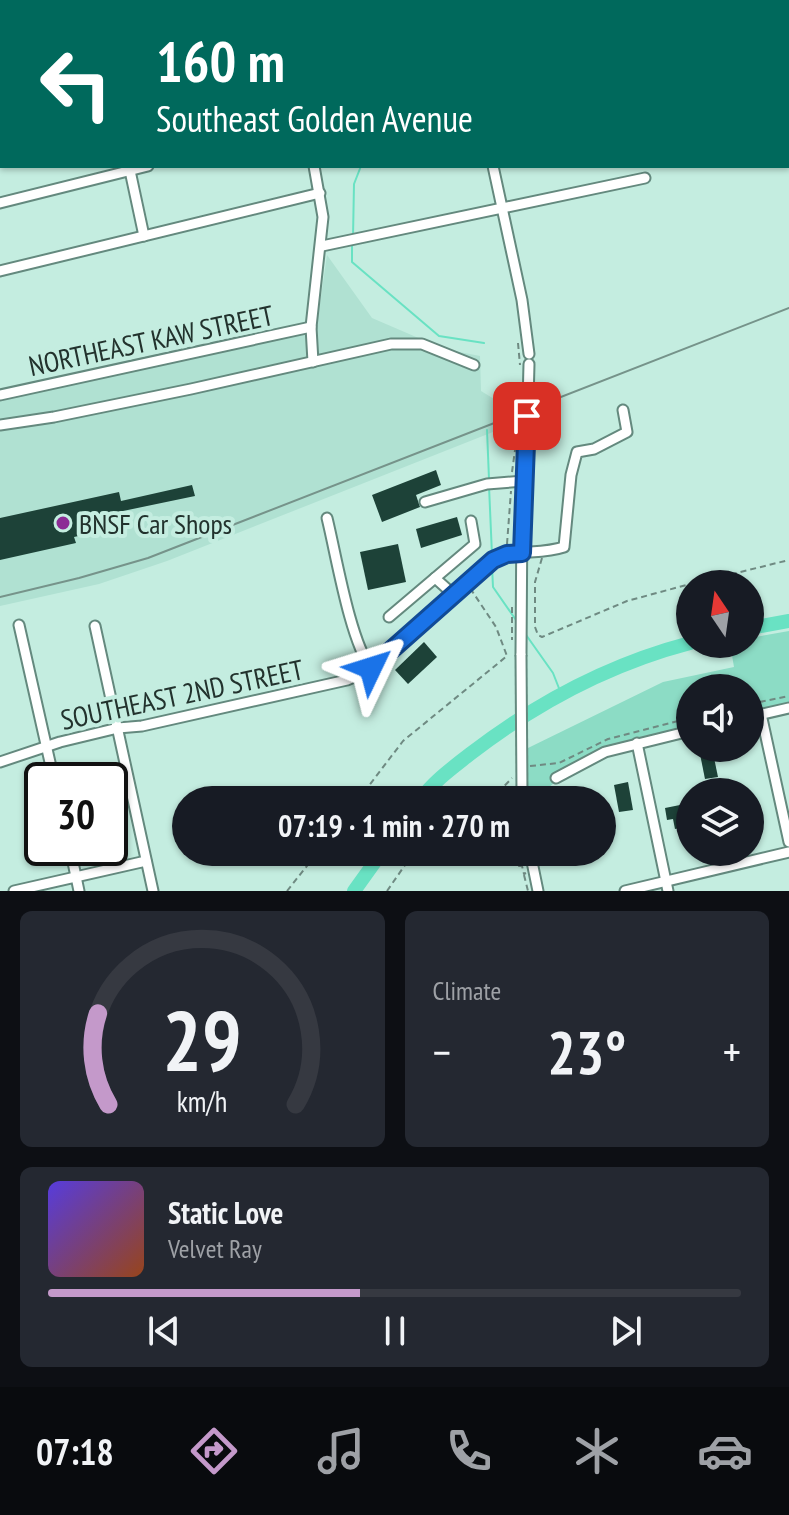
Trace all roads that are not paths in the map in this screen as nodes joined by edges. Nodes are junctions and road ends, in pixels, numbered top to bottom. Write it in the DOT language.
graph roads {
  1 [pos="129,168"];
  2 [pos="314,168"];
  3 [pos="493,168"];
  4 [pos="645,178"];
  5 [pos="320,193"];
  6 [pos="0,203"];
  7 [pos="502,208"];
  8 [pos="144,236"];
  9 [pos="322,246"];
  10 [pos="0,271"];
  11 [pos="311,327"];
  12 [pos="313,362"];
  13 [pos="474,365"];
  14 [pos="0,395"];
  15 [pos="528,403"];
  16 [pos="623,410"];
  17 [pos="527,416"];
  18 [pos="0,425"];
  19 [pos="524,481"];
  20 [pos="425,502"];
  21 [pos="327,518"];
  22 [pos="471,521"];
  23 [pos="522,553"];
  24 [pos="435,578"];
  25 [pos="454,595"];
  26 [pos="389,617"];
  27 [pos="19,625"];
  28 [pos="95,626"];
  29 [pos="371,668"];
  30 [pos="789,708"];
  31 [pos="764,713"];
  32 [pos="118,728"];
  33 [pos="764,728"];
  34 [pos="676,734"];
  35 [pos="637,743"];
  36 [pos="47,746"];
  37 [pos="0,762"];
  38 [pos="50,762"];
  39 [pos="556,778"];
  40 [pos="522,786"];
  41 [pos="789,842"];
  42 [pos="789,852"];
  43 [pos="146,861"];
  44 [pos="74,866"];
  45 [pos="529,866"];
  46 [pos="76,877"];
  47 [pos="667,886"];
  48 [pos="14,891"];
  49 [pos="79,891"];
  50 [pos="153,891"];
  51 [pos="538,891"];
  52 [pos="625,891"];
  1 -- 6 [label="street"];
  1 -- 8 [label="street"];
  2 -- 5 [label="street"];
  3 -- 7 [label="street"];
  4 -- 7 [label="street"];
  5 -- 8 [label="street"];
  5 -- 9 [label="street"];
  7 -- 9 [label="street"];
  7 -- 15 [label="street"];
  8 -- 10 [label="street"];
  9 -- 11 [label="street"];
  11 -- 12 [label="street"];
  11 -- 14 [label="street, NORTHEAST KAW STREET"];
  12 -- 13 [label="street"];
  12 -- 18 [label="street"];
  16 -- 23 [label="street"];
  17 -- 19 [label="street"];
  19 -- 20 [label="street"];
  19 -- 23 [label="street"];
  21 -- 29 [label="street"];
  22 -- 24 [label="street"];
  23 -- 25 [label="street, SOUTHEAST 2ND STREET"];
  23 -- 40 [label="street, bridge"];
  24 -- 25 [label="street"];
  24 -- 26 [label="street"];
  25 -- 29 [label="street, SOUTHEAST 2ND STREET"];
  27 -- 36 [label="street"];
  28 -- 32 [label="street"];
  29 -- 32 [label="street, SOUTHEAST 2ND STREET"];
  30 -- 31 [label="street"];
  32 -- 36 [label="street, SOUTHEAST 2ND STREET"];
  32 -- 43 [label="street"];
  33 -- 41 [label="street"];
  34 -- 35 [label="street"];
  35 -- 39 [label="street"];
  35 -- 47 [label="street"];
  36 -- 37 [label="street, SOUTHEAST 2ND STREET"];
  36 -- 38 [label="street"];
  42 -- 47 [label="street"];
  43 -- 46 [label="street"];
  43 -- 50 [label="street"];
  44 -- 46 [label="street"];
  45 -- 51 [label="street"];
  46 -- 48 [label="street"];
  46 -- 49 [label="street"];
  47 -- 52 [label="street"];
}
